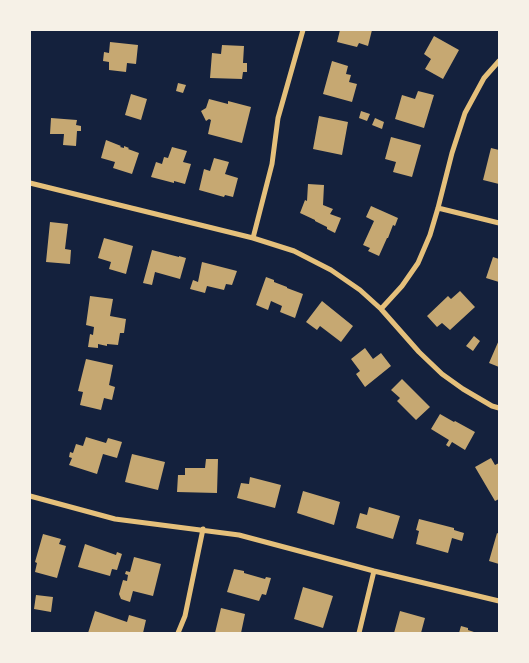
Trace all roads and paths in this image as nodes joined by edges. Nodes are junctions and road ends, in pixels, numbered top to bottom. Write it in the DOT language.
graph roads {
  1 [pos="302,30"];
  2 [pos="499,61"];
  3 [pos="30,183"];
  4 [pos="438,208"];
  5 [pos="499,223"];
  6 [pos="253,238"];
  7 [pos="381,309"];
  8 [pos="492,406"];
  9 [pos="499,408"];
  10 [pos="499,413"];
  11 [pos="30,496"];
  12 [pos="204,529"];
  13 [pos="374,571"];
  14 [pos="499,601"];
  15 [pos="178,633"];
  16 [pos="359,633"];
  1 -- 6 [label="street"];
  2 -- 4 [label="street"];
  3 -- 6 [label="street"];
  4 -- 5 [label="street"];
  4 -- 7 [label="street"];
  6 -- 7 [label="street"];
  7 -- 8 [label="street"];
  8 -- 9 [label="street"];
  8 -- 10 [label="street"];
  11 -- 12 [label="street"];
  12 -- 13 [label="street"];
  12 -- 15 [label="street"];
  13 -- 14 [label="street"];
  13 -- 16 [label="street"];
}
